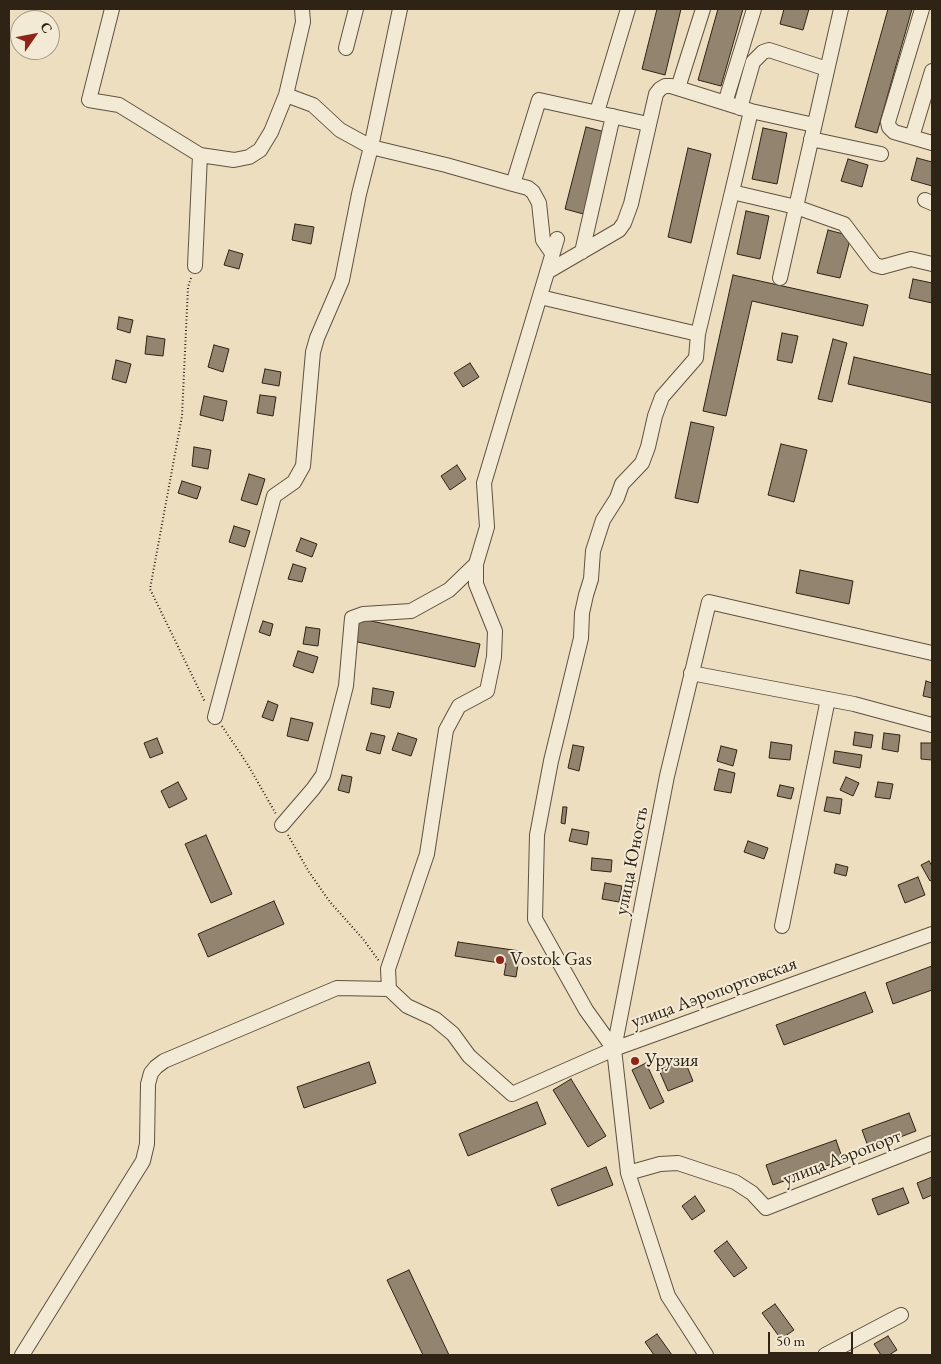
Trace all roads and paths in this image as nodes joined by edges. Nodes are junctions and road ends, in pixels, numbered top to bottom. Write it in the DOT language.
graph roads {
  1 [pos="112,9"];
  2 [pos="302,9"];
  3 [pos="356,9"];
  4 [pos="400,9"];
  5 [pos="628,9"];
  6 [pos="703,9"];
  7 [pos="754,9"];
  8 [pos="841,9"];
  9 [pos="922,9"];
  10 [pos="346,48"];
  11 [pos="827,69"];
  12 [pos="932,71"];
  13 [pos="678,88"];
  14 [pos="286,95"];
  15 [pos="724,103"];
  16 [pos="745,109"];
  17 [pos="597,112"];
  18 [pos="613,116"];
  19 [pos="648,124"];
  20 [pos="812,132"];
  21 [pos="912,137"];
  22 [pos="932,143"];
  23 [pos="371,148"];
  24 [pos="880,154"];
  25 [pos="200,155"];
  26 [pos="513,184"];
  27 [pos="732,192"];
  28 [pos="796,207"];
  29 [pos="557,239"];
  30 [pos="582,252"];
  31 [pos="552,254"];
  32 [pos="932,264"];
  33 [pos="195,266"];
  34 [pos="547,272"];
  35 [pos="780,278"];
  36 [pos="540,297"];
  37 [pos="698,334"];
  38 [pos="476,564"];
  39 [pos="932,654"];
  40 [pos="690,677"];
  41 [pos="828,699"];
  42 [pos="215,717"];
  43 [pos="932,725"];
  44 [pos="282,824"];
  45 [pos="782,926"];
  46 [pos="932,934"];
  47 [pos="389,989"];
  48 [pos="614,1049"];
  49 [pos="932,1143"];
  50 [pos="628,1173"];
  51 [pos="901,1315"];
  52 [pos="22,1355"];
  53 [pos="706,1355"];
  54 [pos="825,1355"];
  1 -- 25 [label="street"];
  2 -- 14 [label="street"];
  3 -- 10 [label="street"];
  4 -- 23 [label="street"];
  5 -- 17 [label="street"];
  6 -- 13 [label="street"];
  7 -- 15 [label="street"];
  8 -- 11 [label="street"];
  9 -- 21 [label="street"];
  11 -- 16 [label="street"];
  11 -- 20 [label="street"];
  12 -- 21 [label="street"];
  13 -- 15 [label="street"];
  13 -- 19 [label="street"];
  14 -- 23 [label="street"];
  14 -- 25 [label="street"];
  15 -- 16 [label="street"];
  16 -- 20 [label="street"];
  16 -- 27 [label="street"];
  17 -- 18 [label="street"];
  17 -- 26 [label="street"];
  18 -- 19 [label="street"];
  18 -- 30 [label="street"];
  19 -- 30 [label="street"];
  20 -- 24 [label="street"];
  20 -- 28 [label="street"];
  21 -- 22 [label="street"];
  23 -- 26 [label="street"];
  23 -- 42 [label="street"];
  25 -- 33 [label="street"];
  26 -- 31 [label="street"];
  27 -- 28 [label="street"];
  27 -- 37 [label="street"];
  28 -- 32 [label="street"];
  28 -- 35 [label="street"];
  29 -- 31 [label="street"];
  30 -- 34 [label="street"];
  31 -- 34 [label="street"];
  34 -- 36 [label="street"];
  36 -- 37 [label="street"];
  36 -- 38 [label="street"];
  37 -- 48 [label="street"];
  38 -- 44 [label="street"];
  38 -- 47 [label="street"];
  39 -- 40 [label="street, улица Юность"];
  40 -- 41 [label="street"];
  40 -- 48 [label="street, улица Юность"];
  41 -- 43 [label="street"];
  41 -- 45 [label="street"];
  46 -- 48 [label="street, улица Аэропортовская"];
  47 -- 48 [label="street, улица Аэропортовская"];
  47 -- 52 [label="street"];
  48 -- 50 [label="street"];
  49 -- 50 [label="street, улица Аэропорт"];
  50 -- 53 [label="street"];
  51 -- 54 [label="street"];
}
